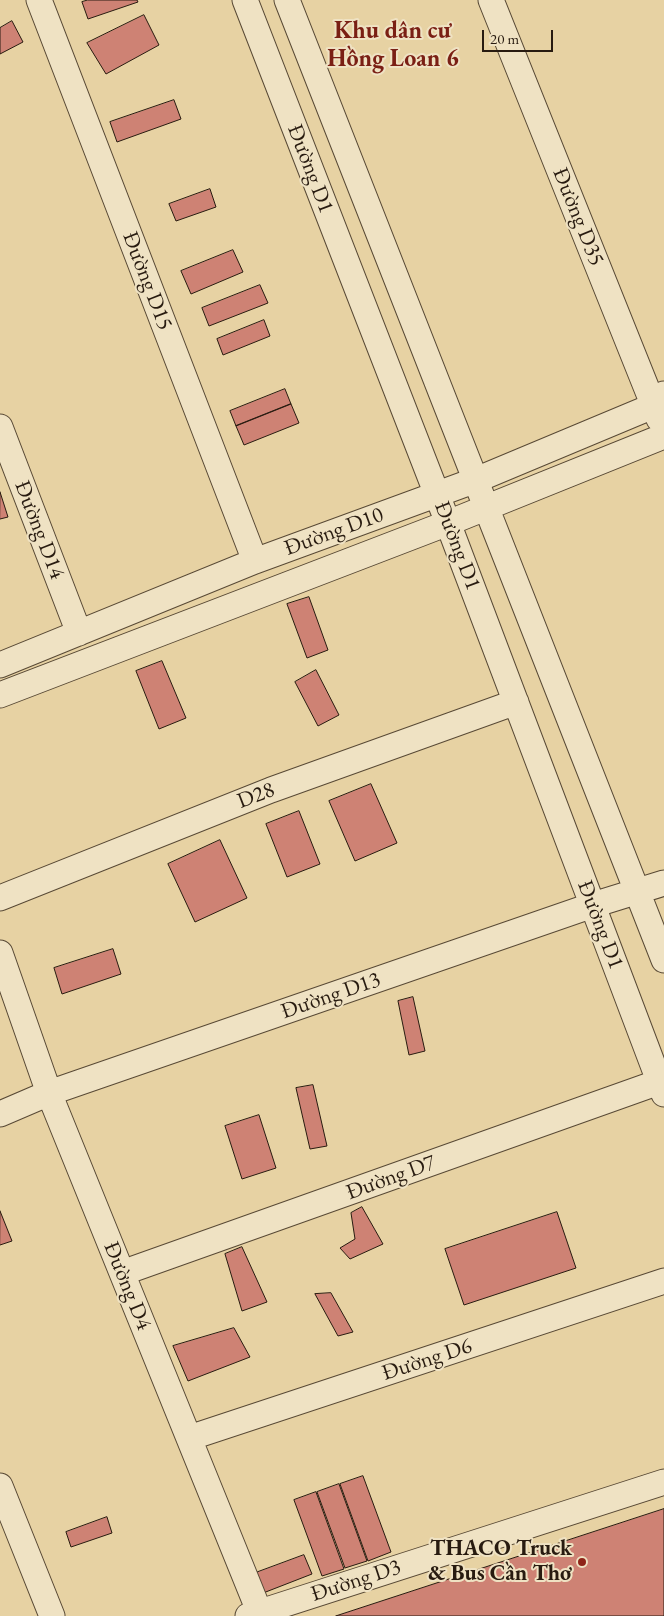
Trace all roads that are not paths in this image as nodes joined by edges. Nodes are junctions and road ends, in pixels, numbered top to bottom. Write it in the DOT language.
graph roads {
  1 [pos="40,0"];
  2 [pos="245,0"];
  3 [pos="287,0"];
  4 [pos="491,0"];
  5 [pos="659,400"];
  6 [pos="0,427"];
  7 [pos="664,435"];
  8 [pos="476,480"];
  9 [pos="437,494"];
  10 [pos="486,507"];
  11 [pos="448,523"];
  12 [pos="255,561"];
  13 [pos="79,633"];
  14 [pos="0,665"];
  15 [pos="0,695"];
  16 [pos="516,702"];
  17 [pos="664,884"];
  18 [pos="637,893"];
  19 [pos="0,898"];
  20 [pos="593,905"];
  21 [pos="0,954"];
  22 [pos="664,960"];
  23 [pos="662,1088"];
  24 [pos="49,1093"];
  25 [pos="0,1114"];
  26 [pos="122,1274"];
  27 [pos="664,1281"];
  28 [pos="189,1438"];
  29 [pos="664,1482"];
  30 [pos="0,1486"];
  31 [pos="256,1615"];
  32 [pos="52,1616"];
  1 -- 12 [label="street, Đường D15"];
  2 -- 9 [label="street, Đường D1"];
  3 -- 8 [label="street, Đường D1"];
  4 -- 5 [label="street, Đường D35"];
  5 -- 7 [label="street, Đường D35"];
  5 -- 8 [label="street, Đường D10"];
  6 -- 13 [label="street, Đường D14"];
  7 -- 10 [label="street, Đường D10"];
  8 -- 9 [label="street, Đường D10"];
  8 -- 10 [label="street, Đường D1"];
  9 -- 11 [label="street, Đường D1"];
  9 -- 12 [label="street, Đường D10"];
  10 -- 11 [label="street, Đường D10"];
  10 -- 18 [label="street, Đường D1"];
  11 -- 15 [label="street, Đường D10"];
  11 -- 16 [label="street, Đường D1"];
  12 -- 13 [label="street, Đường D10"];
  13 -- 14 [label="street, Đường D10"];
  16 -- 19 [label="street, D28"];
  16 -- 20 [label="street, Đường D1"];
  17 -- 18 [label="street, Đường D13"];
  18 -- 20 [label="street, Đường D13"];
  18 -- 22 [label="street, Đường D1"];
  20 -- 23 [label="street, Đường D1"];
  20 -- 24 [label="street, Đường D13"];
  21 -- 24 [label="street, Đường D4"];
  23 -- 26 [label="street, Đường D7"];
  24 -- 25 [label="street, Đường D13"];
  24 -- 26 [label="street, Đường D4"];
  26 -- 28 [label="street, Đường D4"];
  27 -- 28 [label="street, Đường D6"];
  28 -- 31 [label="street, Đường D4"];
  29 -- 31 [label="street, Đường D3"];
  30 -- 32 [label="street"];
}
